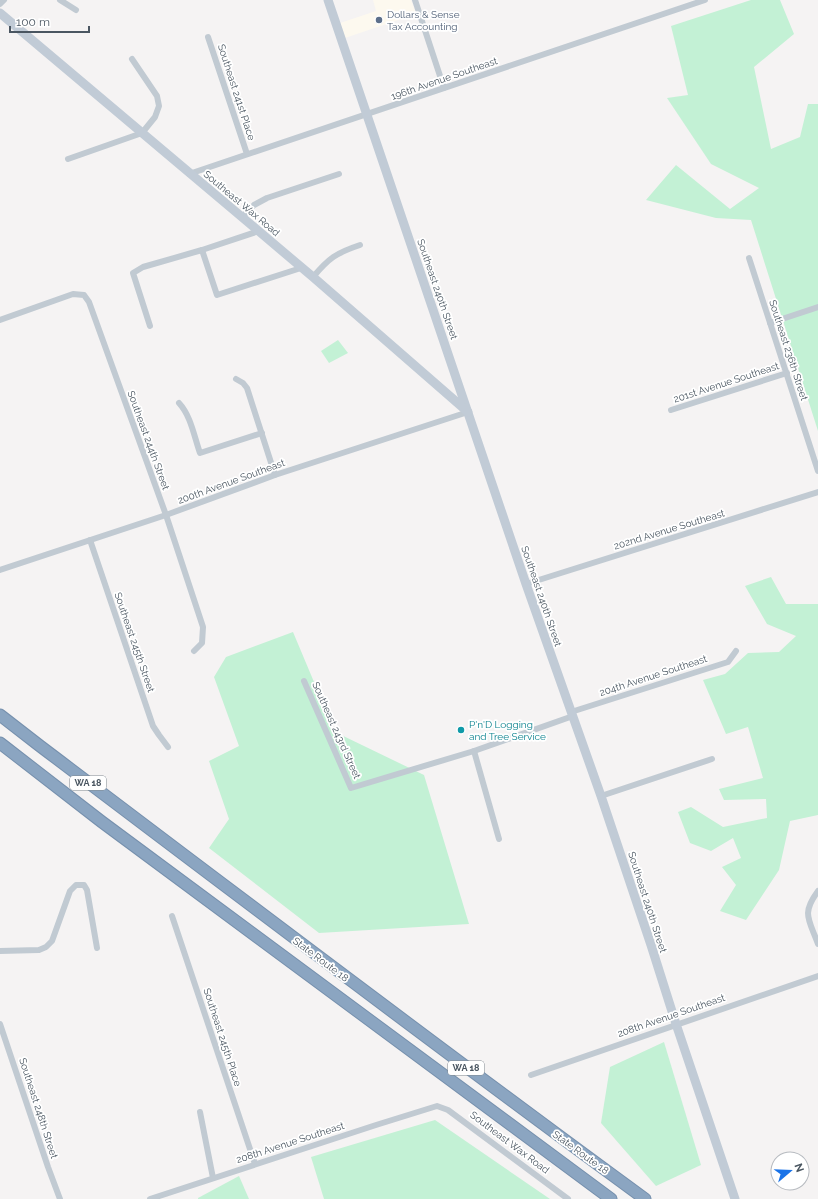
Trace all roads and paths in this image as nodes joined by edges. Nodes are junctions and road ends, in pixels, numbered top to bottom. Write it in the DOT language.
graph roads {
  1 [pos="4,0"];
  2 [pos="60,0"];
  3 [pos="328,0"];
  4 [pos="415,0"];
  5 [pos="705,0"];
  6 [pos="0,4"];
  7 [pos="76,10"];
  8 [pos="0,13"];
  9 [pos="208,37"];
  10 [pos="132,59"];
  11 [pos="444,88"];
  12 [pos="367,114"];
  13 [pos="142,133"];
  14 [pos="247,154"];
  15 [pos="68,159"];
  16 [pos="189,174"];
  17 [pos="339,174"];
  18 [pos="242,217"];
  19 [pos="259,231"];
  20 [pos="360,245"];
  21 [pos="202,250"];
  22 [pos="749,258"];
  23 [pos="301,268"];
  24 [pos="313,277"];
  25 [pos="818,307"];
  26 [pos="0,320"];
  27 [pos="770,323"];
  28 [pos="150,326"];
  29 [pos="786,373"];
  30 [pos="236,379"];
  31 [pos="179,403"];
  32 [pos="671,410"];
  33 [pos="468,412"];
  34 [pos="262,433"];
  35 [pos="818,471"];
  36 [pos="275,475"];
  37 [pos="818,492"];
  38 [pos="166,515"];
  39 [pos="90,540"];
  40 [pos="0,570"];
  41 [pos="526,584"];
  42 [pos="736,651"];
  43 [pos="194,652"];
  44 [pos="304,681"];
  45 [pos="572,714"];
  46 [pos="0,715"];
  47 [pos="0,743"];
  48 [pos="168,747"];
  49 [pos="474,750"];
  50 [pos="712,759"];
  51 [pos="351,788"];
  52 [pos="601,796"];
  53 [pos="499,839"];
  54 [pos="818,890"];
  55 [pos="172,916"];
  56 [pos="818,944"];
  57 [pos="97,948"];
  58 [pos="0,951"];
  59 [pos="818,976"];
  60 [pos="0,1024"];
  61 [pos="676,1024"];
  62 [pos="530,1075"];
  63 [pos="437,1106"];
  64 [pos="200,1112"];
  65 [pos="255,1164"];
  66 [pos="213,1178"];
  67 [pos="60,1199"];
  68 [pos="150,1199"];
  69 [pos="568,1199"];
  70 [pos="611,1199"];
  71 [pos="645,1199"];
  72 [pos="735,1199"];
  1 -- 6 [label="street"];
  2 -- 7 [label="street"];
  3 -- 12 [label="main road, Southeast 240th Street"];
  4 -- 11 [label="street"];
  5 -- 11 [label="street, 196th Avenue Southeast"];
  8 -- 13 [label="main road, Southeast Wax Road"];
  9 -- 14 [label="street, Southeast 241st Place"];
  10 -- 13 [label="street"];
  11 -- 12 [label="street, 196th Avenue Southeast"];
  12 -- 14 [label="street, 196th Avenue Southeast"];
  12 -- 33 [label="main road, Southeast 240th Street"];
  13 -- 15 [label="street"];
  13 -- 16 [label="main road, Southeast Wax Road"];
  14 -- 16 [label="street, 196th Avenue Southeast"];
  16 -- 18 [label="main road, Southeast Wax Road"];
  17 -- 18 [label="street"];
  18 -- 19 [label="main road, Southeast Wax Road"];
  19 -- 21 [label="street"];
  19 -- 23 [label="main road, Southeast Wax Road"];
  20 -- 24 [label="street"];
  21 -- 23 [label="street"];
  21 -- 28 [label="street"];
  22 -- 27 [label="street, Southeast 236th Street"];
  23 -- 24 [label="main road, Southeast Wax Road"];
  24 -- 33 [label="main road, Southeast Wax Road"];
  25 -- 27 [label="street"];
  26 -- 38 [label="street, Southeast 244th Street"];
  27 -- 29 [label="street, Southeast 236th Street"];
  29 -- 32 [label="street, 201st Avenue Southeast"];
  29 -- 35 [label="street, Southeast 236th Street"];
  30 -- 34 [label="street"];
  31 -- 34 [label="street"];
  33 -- 36 [label="street, 200th Avenue Southeast"];
  33 -- 41 [label="main road, Southeast 240th Street"];
  34 -- 36 [label="street"];
  36 -- 38 [label="street, 200th Avenue Southeast"];
  37 -- 41 [label="street, 202nd Avenue Southeast"];
  38 -- 39 [label="street, 200th Avenue Southeast"];
  38 -- 43 [label="street, Southeast 244th Street"];
  39 -- 40 [label="street, 200th Avenue Southeast"];
  39 -- 48 [label="street, Southeast 245th Street"];
  41 -- 45 [label="main road, Southeast 240th Street"];
  42 -- 45 [label="street, 204th Avenue Southeast"];
  44 -- 51 [label="street, Southeast 243rd Street"];
  45 -- 49 [label="street, 204th Avenue Southeast"];
  45 -- 52 [label="main road, Southeast 240th Street"];
  46 -- 71 [label="highway, State Route 18 / WA 18"];
  47 -- 70 [label="highway, State Route 18 / WA 18"];
  49 -- 51 [label="street, 204th Avenue Southeast"];
  49 -- 53 [label="street"];
  50 -- 52 [label="street"];
  52 -- 61 [label="main road, Southeast 240th Street"];
  54 -- 56 [label="street"];
  55 -- 65 [label="street, Southeast 245th Place"];
  57 -- 58 [label="street"];
  59 -- 61 [label="street, 208th Avenue Southeast"];
  60 -- 67 [label="street, Southeast 248th Street"];
  61 -- 62 [label="street, 208th Avenue Southeast"];
  61 -- 72 [label="main road, Southeast 240th Street"];
  63 -- 65 [label="street, 208th Avenue Southeast"];
  63 -- 69 [label="street, Southeast Wax Road"];
  64 -- 66 [label="street"];
  65 -- 66 [label="street, 208th Avenue Southeast"];
  66 -- 68 [label="street, 208th Avenue Southeast"];
}
